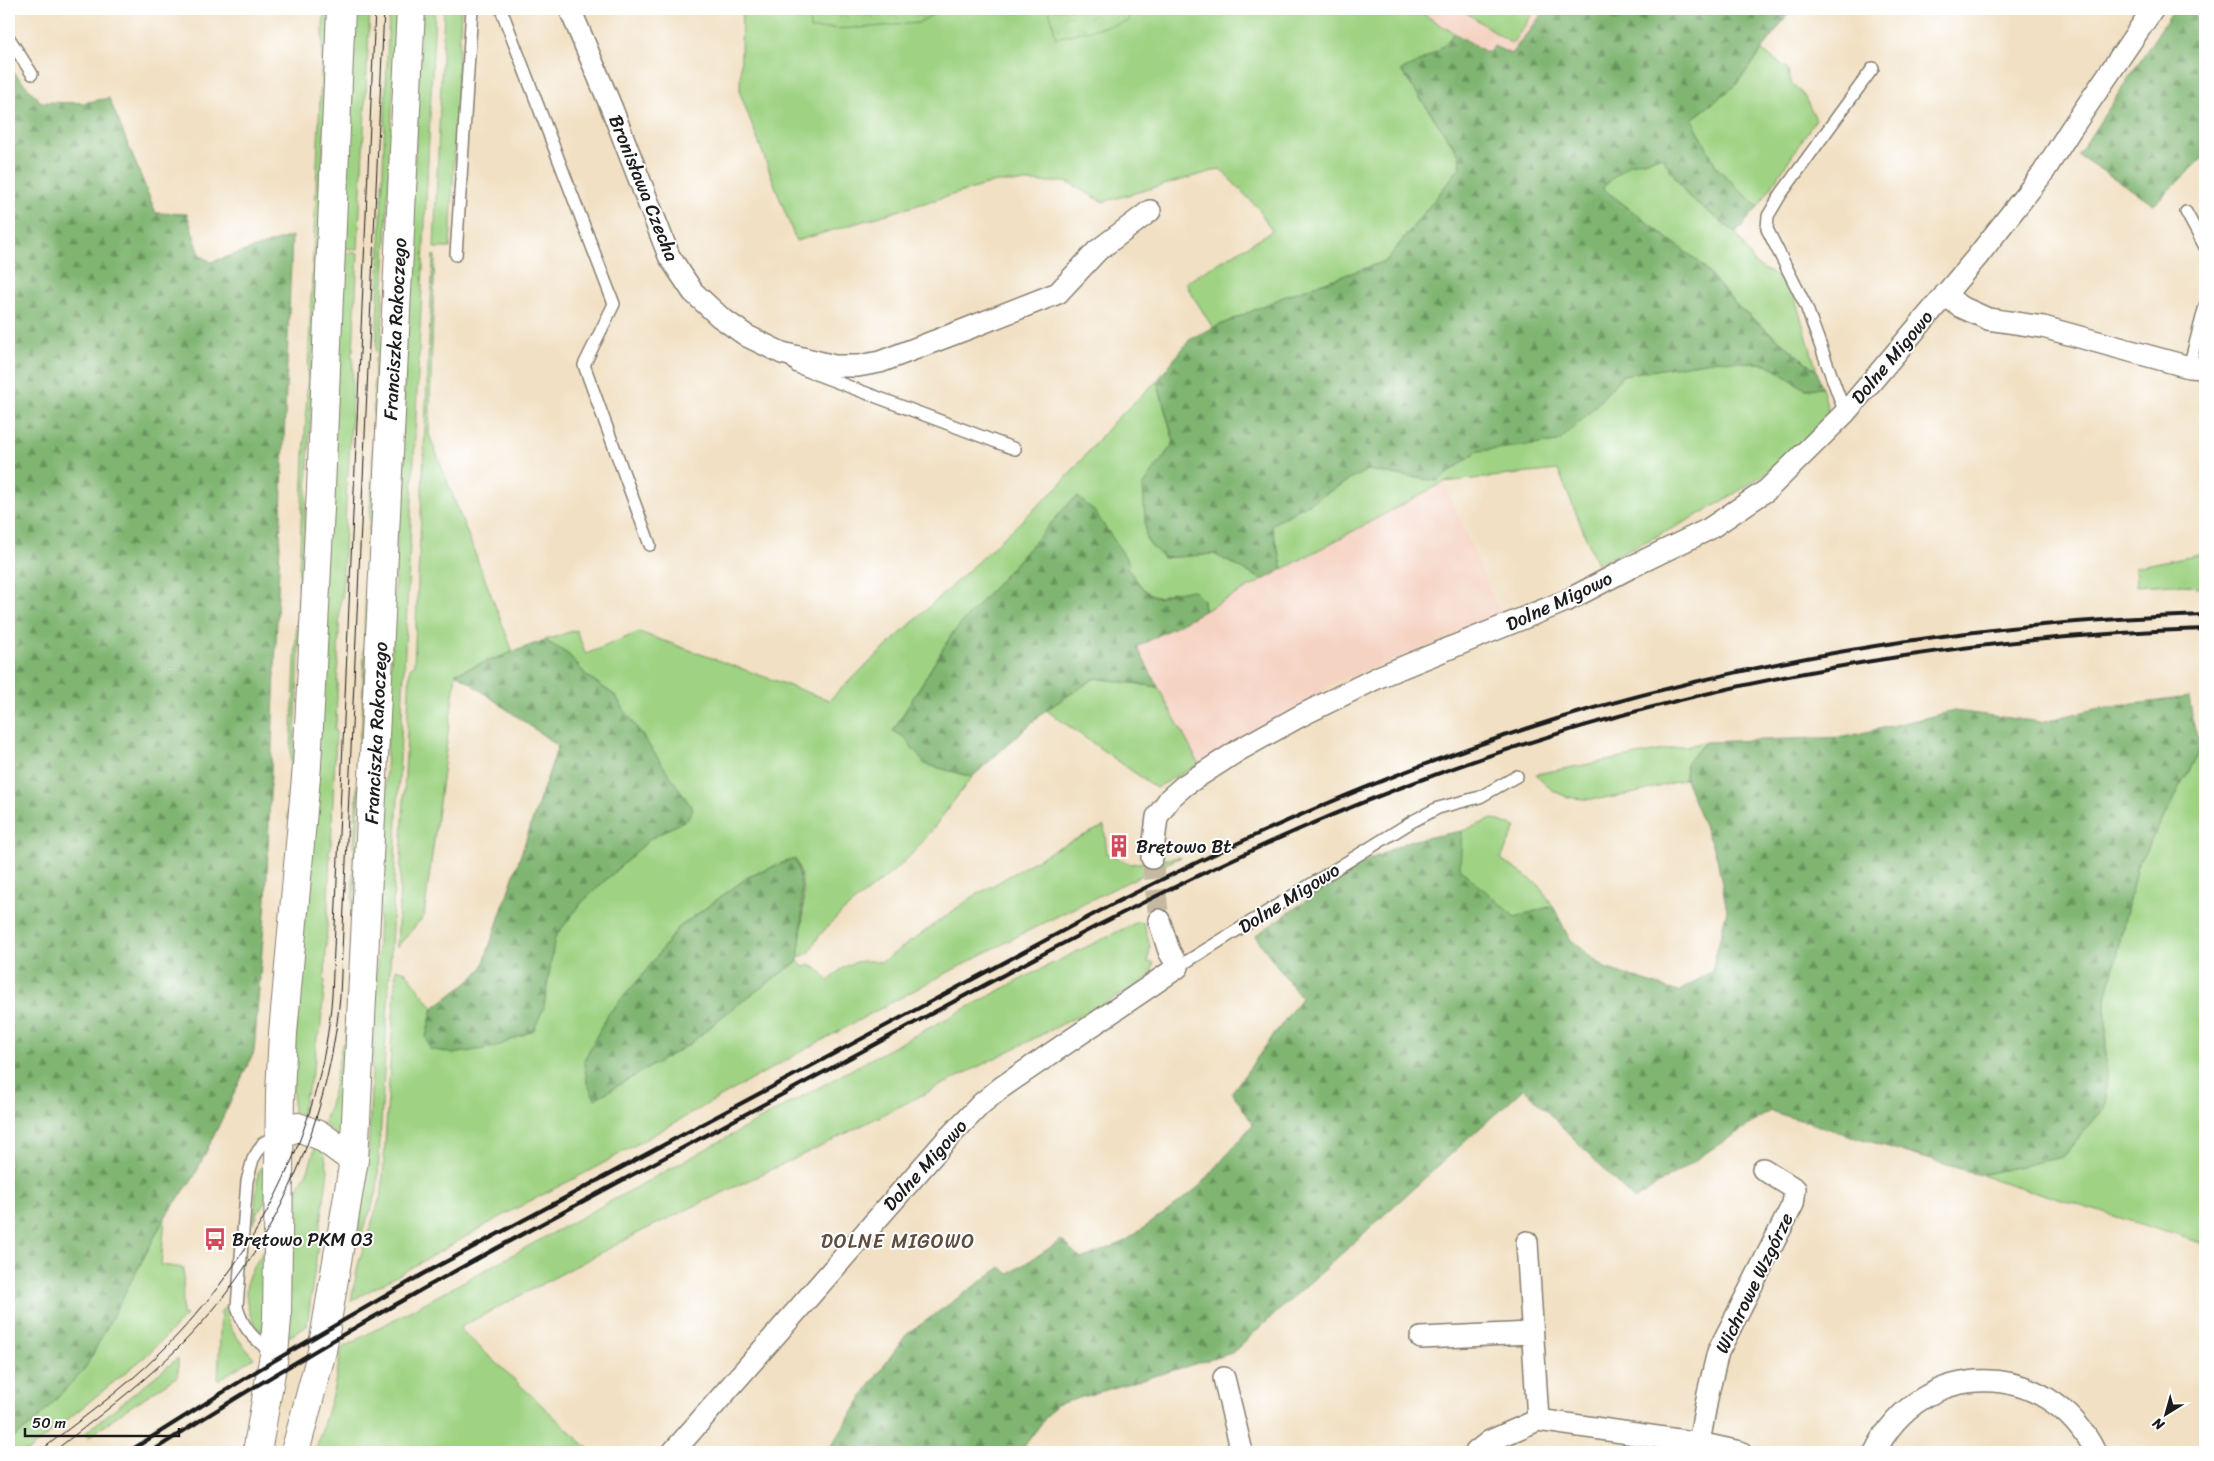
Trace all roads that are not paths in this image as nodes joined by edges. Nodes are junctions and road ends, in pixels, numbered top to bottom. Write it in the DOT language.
graph roads {
  1 [pos="341,9"];
  2 [pos="411,9"];
  3 [pos="472,9"];
  4 [pos="501,9"];
  5 [pos="570,9"];
  6 [pos="2153,9"];
  7 [pos="9,38"];
  8 [pos="1873,68"];
  9 [pos="32,74"];
  10 [pos="1150,211"];
  11 [pos="2186,212"];
  12 [pos="2205,247"];
  13 [pos="456,256"];
  14 [pos="1945,294"];
  15 [pos="2205,306"];
  16 [pos="782,353"];
  17 [pos="2197,367"];
  18 [pos="1845,413"];
  19 [pos="1015,449"];
  20 [pos="650,545"];
  21 [pos="1513,778"];
  22 [pos="1152,858"];
  23 [pos="1158,920"];
  24 [pos="1178,967"];
  25 [pos="281,1133"];
  26 [pos="354,1160"];
  27 [pos="1763,1169"];
  28 [pos="1527,1242"];
  29 [pos="1531,1333"];
  30 [pos="1421,1338"];
  31 [pos="274,1355"];
  32 [pos="1224,1378"];
  33 [pos="1538,1420"];
  34 [pos="1699,1443"];
  35 [pos="257,1452"];
  36 [pos="295,1452"];
  37 [pos="673,1452"];
  38 [pos="1242,1452"];
  39 [pos="1476,1452"];
  40 [pos="1740,1452"];
  41 [pos="1875,1452"];
  42 [pos="2096,1452"];
  1 -- 25 [label="main road"];
  2 -- 26 [label="main road, Franciszka Rakoczego"];
  3 -- 13 [label="lane"];
  4 -- 20 [label="lane"];
  5 -- 16 [label="street, Bronisława Czecha"];
  6 -- 14 [label="street, Dolne Migowo"];
  7 -- 9 [label="lane"];
  8 -- 18 [label="lane"];
  10 -- 16 [label="street, Bronisława Czecha"];
  11 -- 12 [label="lane"];
  14 -- 17 [label="street, Dolne Migowo"];
  14 -- 18 [label="street, Dolne Migowo"];
  15 -- 17 [label="lane"];
  16 -- 19 [label="lane, Bronisława Czecha"];
  18 -- 22 [label="street, Dolne Migowo"];
  21 -- 24 [label="lane, Dolne Migowo"];
  23 -- 24 [label="street"];
  24 -- 37 [label="street, Dolne Migowo"];
  25 -- 26 [label="main road"];
  25 -- 31 [label="main road"];
  25 -- 31 [label="lane"];
  26 -- 36 [label="main road, Franciszka Rakoczego"];
  27 -- 34 [label="street, Wichrowe Wzgórze"];
  28 -- 29 [label="street"];
  29 -- 30 [label="street"];
  29 -- 33 [label="street"];
  31 -- 35 [label="main road"];
  32 -- 38 [label="street"];
  33 -- 34 [label="street"];
  33 -- 39 [label="street"];
  34 -- 40 [label="street"];
  41 -- 42 [label="street"];
}
